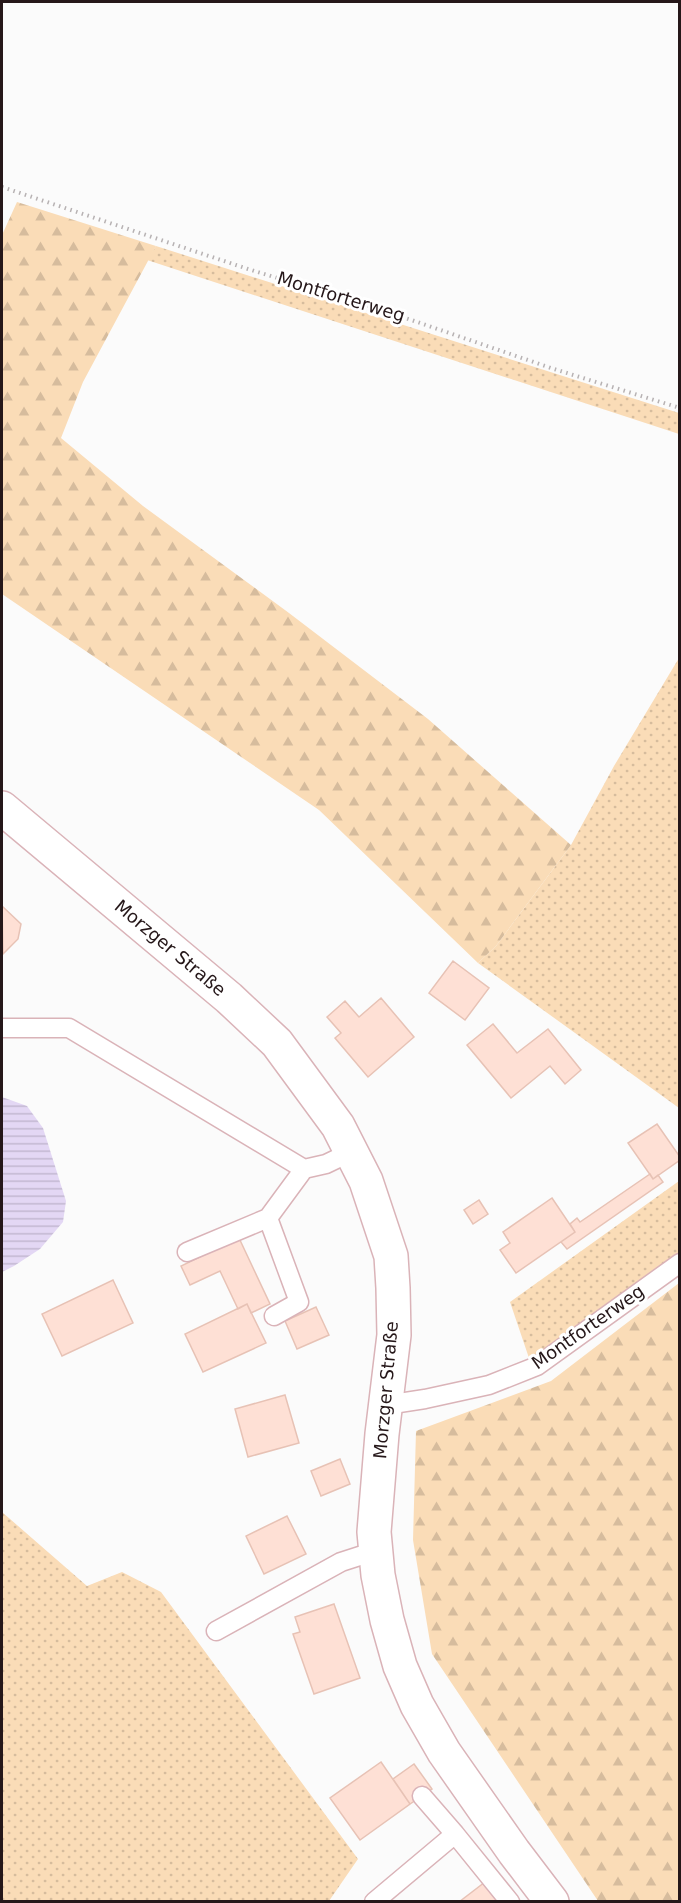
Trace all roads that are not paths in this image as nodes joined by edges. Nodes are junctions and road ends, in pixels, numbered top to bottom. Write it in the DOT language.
graph roads {
  1 [pos="2,808"];
  2 [pos="2,1028"];
  3 [pos="351,1152"];
  4 [pos="304,1169"];
  5 [pos="268,1218"];
  6 [pos="186,1252"];
  7 [pos="680,1263"];
  8 [pos="274,1316"];
  9 [pos="386,1405"];
  10 [pos="375,1551"];
  11 [pos="216,1631"];
  12 [pos="422,1796"];
  13 [pos="454,1834"];
  14 [pos="374,1902"];
  15 [pos="510,1902"];
  16 [pos="552,1902"];
  1 -- 3 [label="street, Morzger Straße"];
  2 -- 4 [label="lane"];
  3 -- 4 [label="lane"];
  3 -- 9 [label="street, Morzger Straße"];
  4 -- 5 [label="lane"];
  5 -- 6 [label="lane"];
  5 -- 8 [label="lane"];
  7 -- 9 [label="lane, Montforterweg"];
  9 -- 10 [label="street, Morzger Straße"];
  10 -- 11 [label="lane"];
  10 -- 16 [label="street, Morzger Straße"];
  12 -- 13 [label="lane"];
  13 -- 14 [label="lane"];
  13 -- 15 [label="lane"];
}
